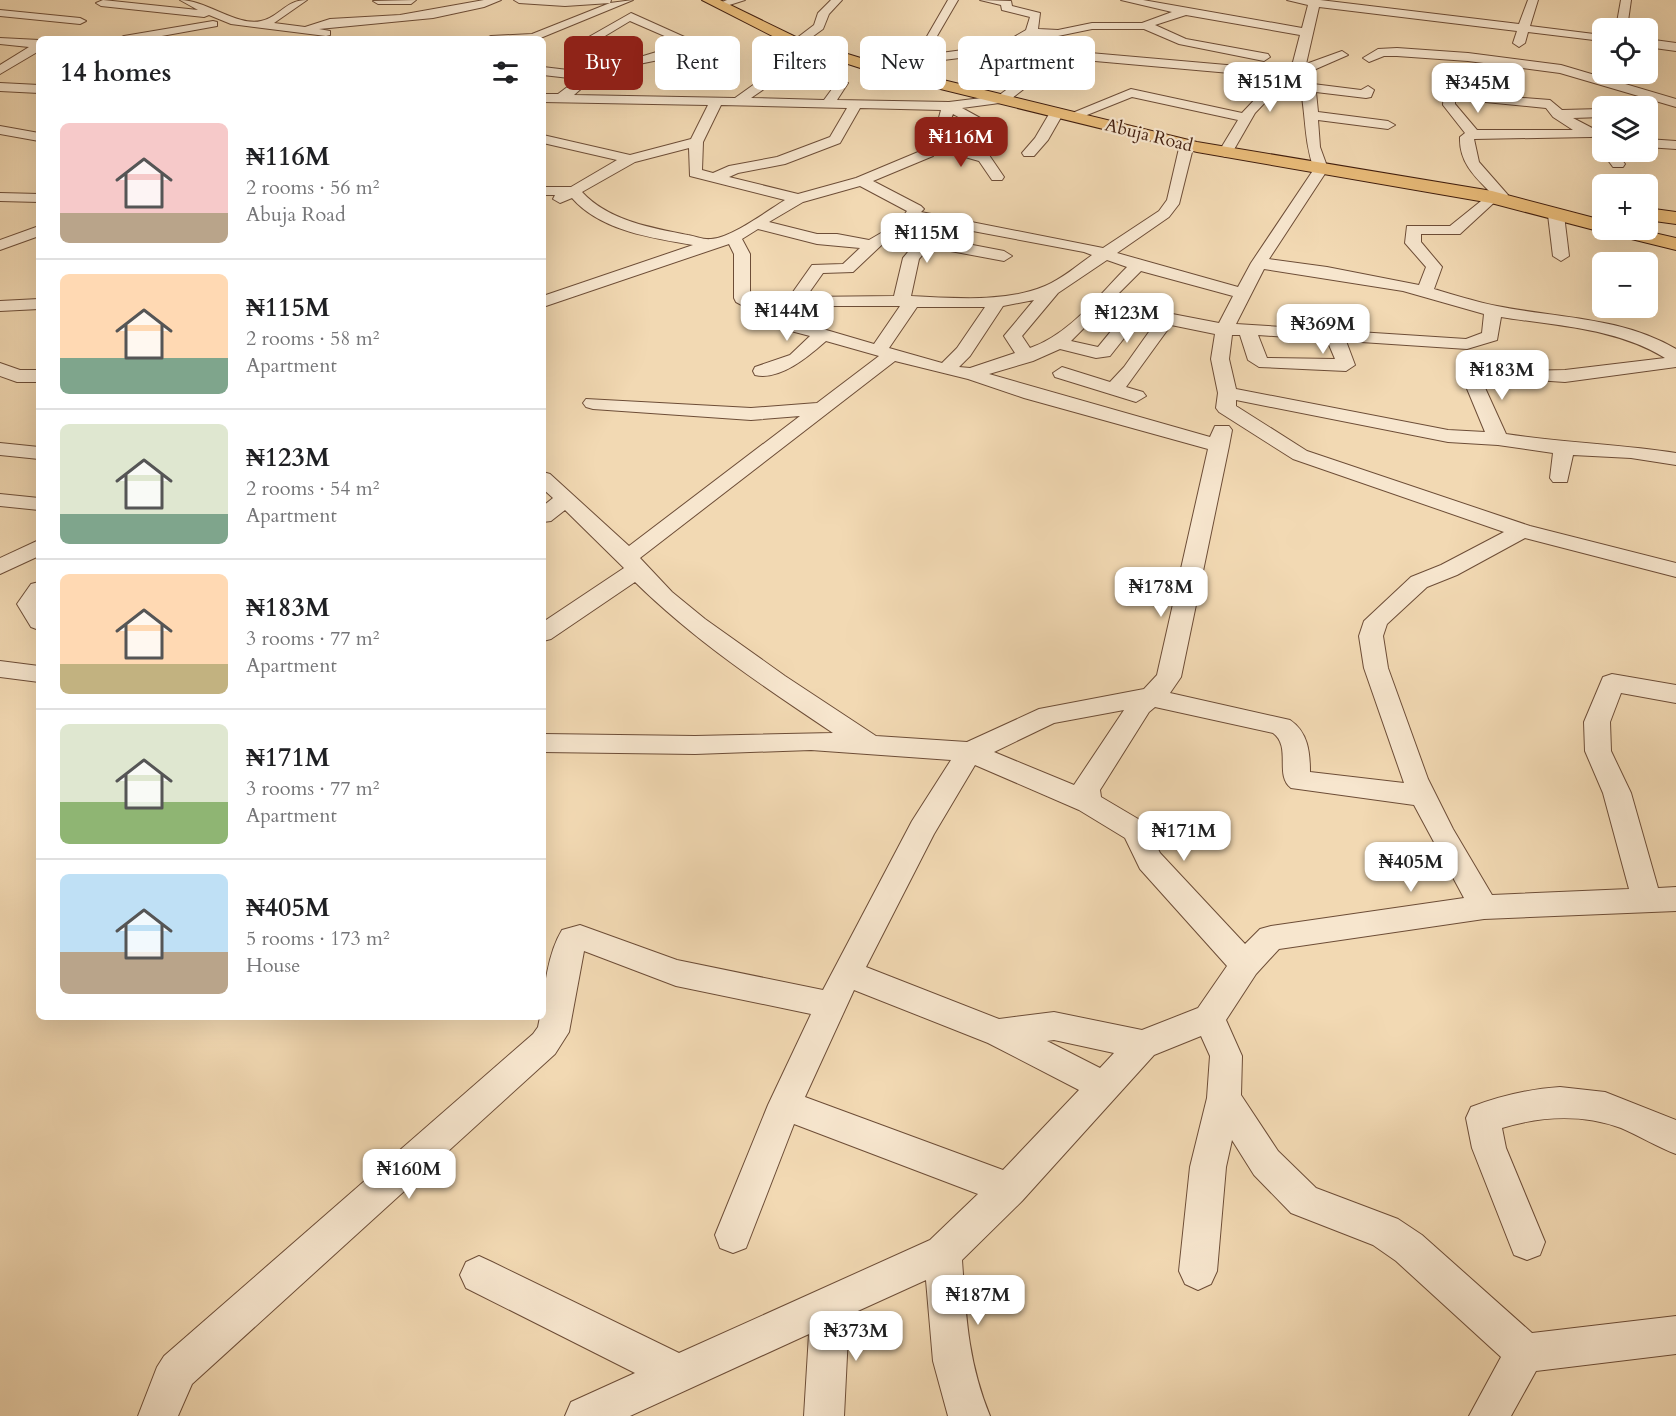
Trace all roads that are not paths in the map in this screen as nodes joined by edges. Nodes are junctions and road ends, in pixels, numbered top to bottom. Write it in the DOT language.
graph roads {
  1 [pos="185,0"];
  2 [pos="302,0"];
  3 [pos="496,0"];
  4 [pos="519,0"];
  5 [pos="616,0"];
  6 [pos="630,0"];
  7 [pos="740,0"];
  8 [pos="837,0"];
  9 [pos="953,0"];
  10 [pos="985,0"];
  11 [pos="1126,0"];
  12 [pos="1202,0"];
  13 [pos="1292,0"];
  14 [pos="1400,0"];
  15 [pos="1533,0"];
  16 [pos="1626,0"];
  17 [pos="378,1"];
  18 [pos="412,1"];
  19 [pos="550,1"];
  20 [pos="1315,1"];
  21 [pos="715,3"];
  22 [pos="95,7"];
  23 [pos="2,10"];
  24 [pos="1192,11"];
  25 [pos="1388,11"];
  26 [pos="216,16"];
  27 [pos="631,16"];
  28 [pos="404,17"];
  29 [pos="1046,18"];
  30 [pos="1623,18"];
  31 [pos="231,21"];
  32 [pos="1435,23"];
  33 [pos="267,26"];
  34 [pos="1089,26"];
  35 [pos="1147,26"];
  36 [pos="1524,28"];
  37 [pos="309,29"];
  38 [pos="409,29"];
  39 [pos="1031,32"];
  40 [pos="1307,32"];
  41 [pos="60,33"];
  42 [pos="144,36"];
  43 [pos="257,36"];
  44 [pos="338,36"];
  45 [pos="535,36"];
  46 [pos="597,36"];
  47 [pos="783,36"];
  48 [pos="807,36"];
  49 [pos="931,36"];
  50 [pos="1024,36"];
  51 [pos="1592,37"];
  52 [pos="0,41"];
  53 [pos="1382,43"];
  54 [pos="1658,45"];
  55 [pos="36,46"];
  56 [pos="1676,47"];
  57 [pos="36,48"];
  58 [pos="1342,55"];
  59 [pos="1095,57"];
  60 [pos="1369,58"];
  61 [pos="643,60"];
  62 [pos="1135,61"];
  63 [pos="1512,63"];
  64 [pos="1299,65"];
  65 [pos="0,69"];
  66 [pos="546,71"];
  67 [pos="564,73"];
  68 [pos="1286,74"];
  69 [pos="1325,74"];
  70 [pos="1592,74"];
  71 [pos="1592,82"];
  72 [pos="1631,84"];
  73 [pos="1125,85"];
  74 [pos="946,86"];
  75 [pos="0,87"];
  76 [pos="1309,87"];
  77 [pos="36,89"];
  78 [pos="567,90"];
  79 [pos="754,90"];
  80 [pos="837,90"];
  81 [pos="912,90"];
  82 [pos="922,90"];
  83 [pos="1014,90"];
  84 [pos="1368,90"];
  85 [pos="914,93"];
  86 [pos="551,99"];
  87 [pos="1002,99"];
  88 [pos="717,100"];
  89 [pos="739,101"];
  90 [pos="1676,103"];
  91 [pos="828,104"];
  92 [pos="855,105"];
  93 [pos="880,105"];
  94 [pos="949,106"];
  95 [pos="1554,109"];
  96 [pos="1592,111"];
  97 [pos="1065,114"];
  98 [pos="1312,116"];
  99 [pos="1246,118"];
  100 [pos="1388,125"];
  101 [pos="987,129"];
  102 [pos="0,130"];
  103 [pos="1592,132"];
  104 [pos="1472,134"];
  105 [pos="1592,134"];
  106 [pos="546,140"];
  107 [pos="696,141"];
  108 [pos="36,144"];
  109 [pos="934,144"];
  110 [pos="1187,144"];
  111 [pos="1658,144"];
  112 [pos="1676,145"];
  113 [pos="1029,153"];
  114 [pos="1225,153"];
  115 [pos="630,159"];
  116 [pos="1321,169"];
  117 [pos="997,177"];
  118 [pos="715,178"];
  119 [pos="861,182"];
  120 [pos="546,191"];
  121 [pos="573,191"];
  122 [pos="1496,196"];
  123 [pos="0,197"];
  124 [pos="36,198"];
  125 [pos="798,199"];
  126 [pos="546,204"];
  127 [pos="1592,207"];
  128 [pos="1556,215"];
  129 [pos="1658,216"];
  130 [pos="1675,218"];
  131 [pos="941,222"];
  132 [pos="756,224"];
  133 [pos="1592,224"];
  134 [pos="36,233"];
  135 [pos="733,237"];
  136 [pos="1668,241"];
  137 [pos="924,242"];
  138 [pos="712,244"];
  139 [pos="0,245"];
  140 [pos="1106,255"];
  141 [pos="1004,256"];
  142 [pos="1561,256"];
  143 [pos="1259,263"];
  144 [pos="1138,266"];
  145 [pos="1053,289"];
  146 [pos="1112,291"];
  147 [pos="1425,291"];
  148 [pos="1245,294"];
  149 [pos="550,301"];
  150 [pos="907,301"];
  151 [pos="794,302"];
  152 [pos="996,303"];
  153 [pos="36,304"];
  154 [pos="0,306"];
  155 [pos="758,308"];
  156 [pos="1493,311"];
  157 [pos="1166,320"];
  158 [pos="1227,324"];
  159 [pos="1247,329"];
  160 [pos="823,334"];
  161 [pos="1334,334"];
  162 [pos="1057,343"];
  163 [pos="885,353"];
  164 [pos="1027,357"];
  165 [pos="1676,360"];
  166 [pos="0,369"];
  167 [pos="945,370"];
  168 [pos="762,371"];
  169 [pos="1062,373"];
  170 [pos="971,374"];
  171 [pos="1529,375"];
  172 [pos="36,376"];
  173 [pos="1472,379"];
  174 [pos="1114,389"];
  175 [pos="1136,396"];
  176 [pos="1227,400"];
  177 [pos="593,403"];
  178 [pos="819,409"];
  179 [pos="1498,439"];
  180 [pos="1219,446"];
  181 [pos="0,448"];
  182 [pos="1564,449"];
  183 [pos="36,453"];
  184 [pos="1676,459"];
  185 [pos="1560,478"];
  186 [pos="546,481"];
  187 [pos="0,500"];
  188 [pos="564,500"];
  189 [pos="36,504"];
  190 [pos="546,514"];
  191 [pos="1522,531"];
  192 [pos="36,549"];
  193 [pos="633,563"];
  194 [pos="0,567"];
  195 [pos="1676,570"];
  196 [pos="36,594"];
  197 [pos="36,617"];
  198 [pos="546,631"];
  199 [pos="0,669"];
  200 [pos="36,674"];
  201 [pos="1676,694"];
  202 [pos="1148,697"];
  203 [pos="546,743"];
  204 [pos="868,744"];
  205 [pos="970,752"];
  206 [pos="1423,796"];
  207 [pos="1089,803"];
  208 [pos="1646,898"];
  209 [pos="1676,899"];
  210 [pos="1484,907"];
  211 [pos="1245,965"];
  212 [pos="848,973"];
  213 [pos="831,1005"];
  214 [pos="1209,1018"];
  215 [pos="999,1033"];
  216 [pos="1143,1045"];
  217 [pos="1104,1086"];
  218 [pos="1224,1098"];
  219 [pos="785,1105"];
  220 [pos="1676,1138"];
  221 [pos="1009,1188"];
  222 [pos="732,1234"];
  223 [pos="1527,1242"];
  224 [pos="943,1253"];
  225 [pos="1198,1271"];
  226 [pos="479,1275"];
  227 [pos="830,1306"];
  228 [pos="1676,1335"];
  229 [pos="1526,1353"];
  230 [pos="677,1374"];
  231 [pos="158,1416"];
  232 [pos="585,1416"];
  233 [pos="824,1416"];
  234 [pos="969,1416"];
  235 [pos="1489,1416"];
  1 -- 26 [label="street"];
  2 -- 33 [label="street"];
  3 -- 28 [label="street"];
  4 -- 19 [label="street"];
  5 -- 19 [label="street"];
  6 -- 27 [label="street"];
  6 -- 45 [label="street"];
  7 -- 21 [label="street"];
  8 -- 48 [label="street"];
  9 -- 49 [label="street"];
  10 -- 29 [label="street"];
  11 -- 24 [label="street"];
  12 -- 24 [label="street"];
  13 -- 20 [label="street"];
  14 -- 25 [label="street"];
  15 -- 36 [label="street"];
  16 -- 30 [label="street"];
  17 -- 18 [label="street"];
  18 -- 28 [label="street"];
  20 -- 25 [label="street"];
  20 -- 40 [label="street"];
  21 -- 47 [label="main road, Abuja Road"];
  22 -- 23 [label="street"];
  22 -- 26 [label="street"];
  22 -- 41 [label="street"];
  24 -- 35 [label="street"];
  24 -- 40 [label="street"];
  25 -- 32 [label="street"];
  26 -- 31 [label="street"];
  27 -- 46 [label="street"];
  27 -- 61 [label="street"];
  28 -- 37 [label="street"];
  28 -- 38 [label="street"];
  29 -- 34 [label="street"];
  29 -- 39 [label="street"];
  31 -- 33 [label="street"];
  31 -- 42 [label="street"];
  32 -- 36 [label="street"];
  32 -- 53 [label="street"];
  33 -- 37 [label="street"];
  33 -- 43 [label="street"];
  34 -- 35 [label="street"];
  34 -- 39 [label="street"];
  35 -- 64 [label="street"];
  36 -- 51 [label="street"];
  36 -- 63 [label="street"];
  37 -- 44 [label="street"];
  39 -- 50 [label="street"];
  40 -- 64 [label="street"];
  52 -- 55 [label="street"];
  54 -- 56 [label="street"];
  57 -- 65 [label="street"];
  58 -- 64 [label="street"];
  59 -- 62 [label="street"];
  60 -- 63 [label="street"];
  62 -- 68 [label="street"];
  62 -- 73 [label="street"];
  63 -- 70 [label="street"];
  64 -- 68 [label="street"];
  64 -- 69 [label="street"];
  64 -- 76 [label="street"];
  66 -- 67 [label="street"];
  68 -- 99 [label="street"];
  71 -- 95 [label="street"];
  72 -- 90 [label="street"];
  73 -- 97 [label="street"];
  73 -- 99 [label="street"];
  74 -- 87 [label="main road, Abuja Road"];
  75 -- 77 [label="street"];
  76 -- 84 [label="street"];
  76 -- 98 [label="street"];
  78 -- 86 [label="street"];
  79 -- 89 [label="street"];
  80 -- 91 [label="street"];
  81 -- 85 [label="main road"];
  82 -- 85 [label="street"];
  83 -- 87 [label="street"];
  85 -- 93 [label="street"];
  86 -- 88 [label="street"];
  87 -- 94 [label="street"];
  87 -- 97 [label="main road, Abuja Road"];
  88 -- 89 [label="street"];
  88 -- 107 [label="street"];
  89 -- 91 [label="street"];
  91 -- 92 [label="street"];
  92 -- 93 [label="street"];
  92 -- 118 [label="street"];
  93 -- 94 [label="street"];
  94 -- 101 [label="street"];
  94 -- 109 [label="street"];
  95 -- 96 [label="street"];
  95 -- 103 [label="street"];
  95 -- 104 [label="street"];
  97 -- 110 [label="main road, Abuja Road"];
  97 -- 113 [label="street"];
  98 -- 100 [label="street"];
  98 -- 116 [label="street"];
  99 -- 114 [label="street"];
  102 -- 108 [label="street"];
  104 -- 105 [label="street"];
  104 -- 122 [label="street"];
  106 -- 115 [label="street"];
  107 -- 115 [label="street"];
  107 -- 118 [label="street"];
  109 -- 117 [label="street"];
  109 -- 119 [label="street"];
  110 -- 114 [label="main road, Abuja Road"];
  110 -- 140 [label="street"];
  111 -- 112 [label="street"];
  114 -- 116 [label="main road, Abuja Road"];
  115 -- 121 [label="street"];
  116 -- 122 [label="main road, Abuja Road"];
  116 -- 143 [label="street"];
  118 -- 125 [label="street"];
  119 -- 125 [label="street"];
  119 -- 131 [label="street"];
  120 -- 121 [label="street"];
  121 -- 126 [label="street"];
  121 -- 138 [label="street"];
  122 -- 127 [label="main road"];
  122 -- 128 [label="main road"];
  122 -- 147 [label="street"];
  123 -- 124 [label="street"];
  125 -- 132 [label="street"];
  128 -- 133 [label="main road"];
  128 -- 142 [label="street"];
  129 -- 130 [label="main road"];
  130 -- 136 [label="main road"];
  131 -- 137 [label="street"];
  131 -- 140 [label="street"];
  132 -- 135 [label="street"];
  132 -- 151 [label="street"];
  134 -- 139 [label="street"];
  135 -- 138 [label="street"];
  135 -- 155 [label="street"];
  137 -- 141 [label="street"];
  137 -- 150 [label="street"];
  138 -- 149 [label="street"];
  140 -- 144 [label="street"];
  140 -- 145 [label="street"];
  143 -- 147 [label="street"];
  143 -- 148 [label="street"];
  144 -- 146 [label="street"];
  144 -- 148 [label="street"];
  145 -- 152 [label="street"];
  145 -- 164 [label="street"];
  146 -- 158 [label="street"];
  146 -- 162 [label="street"];
  147 -- 156 [label="street"];
  148 -- 158 [label="street"];
  150 -- 151 [label="street"];
  150 -- 152 [label="street"];
  150 -- 163 [label="street"];
  151 -- 155 [label="street"];
  152 -- 167 [label="street"];
  153 -- 154 [label="street"];
  155 -- 160 [label="street"];
  156 -- 161 [label="street"];
  156 -- 165 [label="street"];
  157 -- 158 [label="street"];
  157 -- 162 [label="street"];
  157 -- 174 [label="street"];
  158 -- 159 [label="street"];
  158 -- 176 [label="street"];
  159 -- 161 [label="street"];
  159 -- 161 [label="street"];
  160 -- 163 [label="street"];
  160 -- 168 [label="street"];
  162 -- 164 [label="street"];
  163 -- 167 [label="street"];
  163 -- 178 [label="street"];
  164 -- 170 [label="street"];
  165 -- 171 [label="street"];
  166 -- 172 [label="street"];
  167 -- 170 [label="street"];
  169 -- 174 [label="street"];
  170 -- 180 [label="street"];
  173 -- 179 [label="street"];
  174 -- 175 [label="street"];
  176 -- 179 [label="street"];
  176 -- 180 [label="street"];
  176 -- 191 [label="street"];
  177 -- 178 [label="street"];
  178 -- 193 [label="street"];
  179 -- 182 [label="street"];
  180 -- 202 [label="street"];
  181 -- 183 [label="street"];
  182 -- 184 [label="street"];
  182 -- 185 [label="street"];
  186 -- 188 [label="street"];
  187 -- 189 [label="street"];
  188 -- 190 [label="street"];
  188 -- 193 [label="street"];
  191 -- 195 [label="street"];
  191 -- 206 [label="street"];
  192 -- 194 [label="street"];
  193 -- 198 [label="street"];
  193 -- 204 [label="street"];
  196 -- 197 [label="street"];
  199 -- 200 [label="street"];
  201 -- 208 [label="street"];
  202 -- 205 [label="street"];
  202 -- 206 [label="street"];
  202 -- 207 [label="street"];
  203 -- 204 [label="street"];
  204 -- 205 [label="street"];
  205 -- 207 [label="street"];
  205 -- 212 [label="street"];
  206 -- 210 [label="street"];
  207 -- 211 [label="street"];
  208 -- 209 [label="street"];
  208 -- 210 [label="street"];
  210 -- 211 [label="street"];
  211 -- 214 [label="street"];
  212 -- 213 [label="street"];
  212 -- 215 [label="street"];
  213 -- 219 [label="street"];
  213 -- 231 [label="street"];
  214 -- 216 [label="street"];
  214 -- 218 [label="street"];
  215 -- 216 [label="street"];
  215 -- 217 [label="street"];
  216 -- 217 [label="street"];
  217 -- 221 [label="street"];
  218 -- 225 [label="street"];
  218 -- 229 [label="street"];
  219 -- 221 [label="street"];
  219 -- 222 [label="street"];
  220 -- 223 [label="street"];
  221 -- 224 [label="street"];
  224 -- 227 [label="street"];
  224 -- 234 [label="street"];
  226 -- 230 [label="street"];
  227 -- 230 [label="street"];
  227 -- 233 [label="street"];
  228 -- 229 [label="street"];
  229 -- 235 [label="street"];
  230 -- 232 [label="street"];
}
